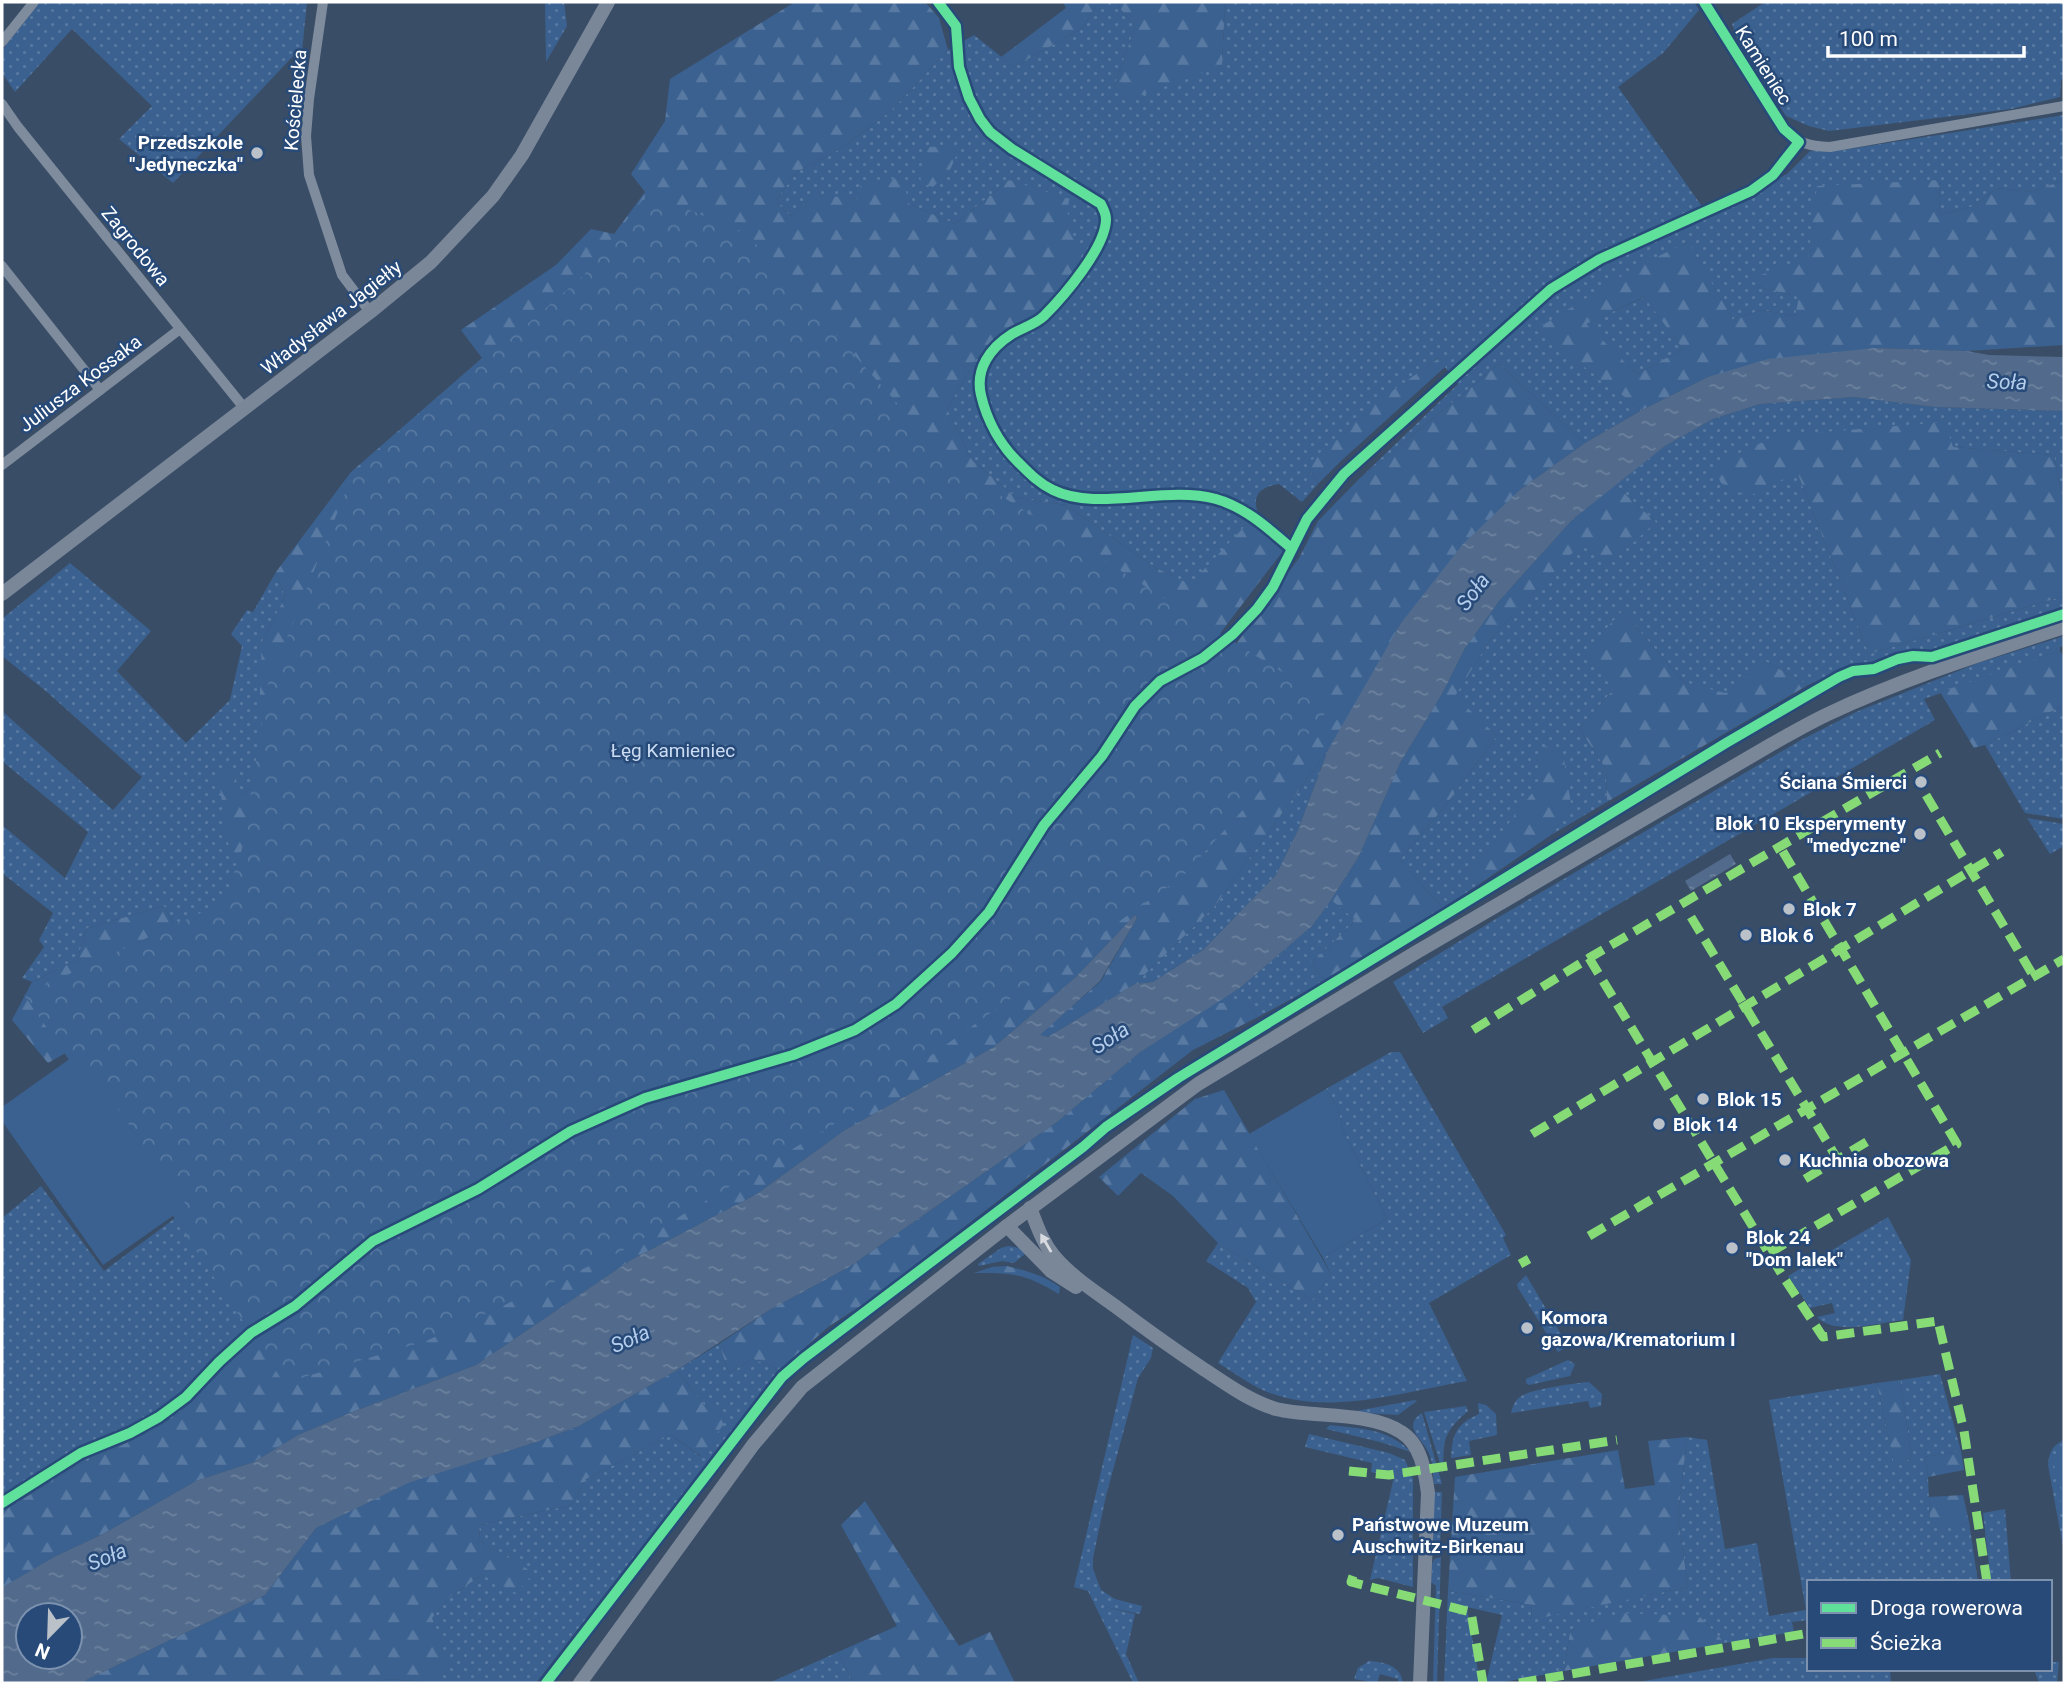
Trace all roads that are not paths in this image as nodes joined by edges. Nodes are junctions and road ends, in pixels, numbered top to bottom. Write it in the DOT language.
graph roads {
  1 [pos="34,2"];
  2 [pos="323,2"];
  3 [pos="608,2"];
  4 [pos="938,2"];
  5 [pos="1704,2"];
  6 [pos="2,42"];
  7 [pos="2,104"];
  8 [pos="2064,106"];
  9 [pos="973,108"];
  10 [pos="2,266"];
  11 [pos="6,280"];
  12 [pos="370,312"];
  13 [pos="180,329"];
  14 [pos="100,390"];
  15 [pos="244,409"];
  16 [pos="2,465"];
  17 [pos="2,594"];
  18 [pos="2064,627"];
  19 [pos="1030,1209"];
  20 [pos="1007,1226"];
  21 [pos="1133,1320"];
  22 [pos="580,1683"];
  23 [pos="1420,1683"];
  1 -- 6 [label="street"];
  2 -- 12 [label="street, Kościelecka"];
  3 -- 12 [label="main road, Władysława Jagiełły"];
  4 -- 9 [label="street"];
  5 -- 8 [label="street, Kamieniec"];
  7 -- 13 [label="street, Zagrodowa"];
  10 -- 11 [label="street"];
  11 -- 14 [label="street"];
  12 -- 15 [label="main road, Władysława Jagiełły"];
  13 -- 14 [label="street, Juliusza Kossaka"];
  13 -- 15 [label="street, Zagrodowa"];
  14 -- 16 [label="street, Juliusza Kossaka"];
  15 -- 17 [label="main road, Władysława Jagiełły"];
  18 -- 19 [label="main road"];
  19 -- 20 [label="main road"];
  21 -- 19 [label="main road, one-way"];
  20 -- 21 [label="main road"];
  20 -- 22 [label="main road"];
  21 -- 23 [label="main road"];
}
